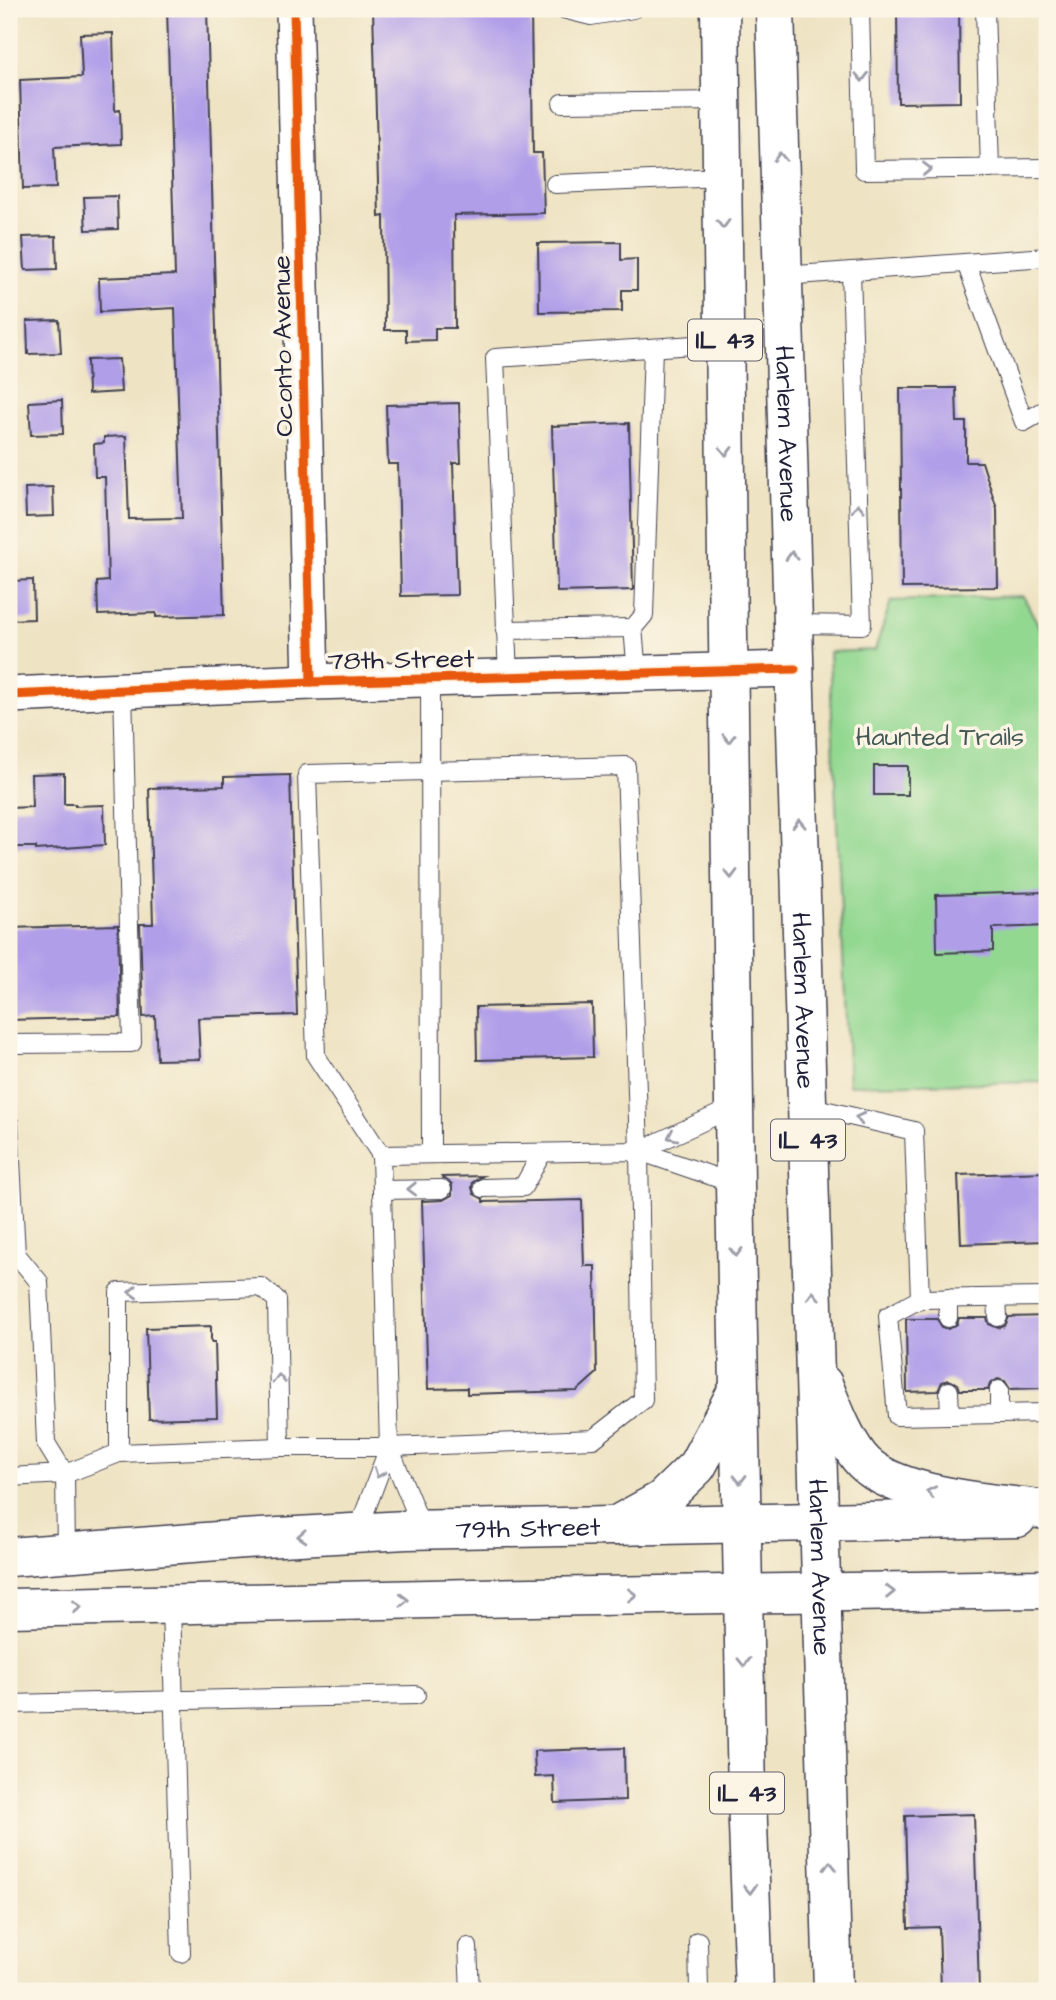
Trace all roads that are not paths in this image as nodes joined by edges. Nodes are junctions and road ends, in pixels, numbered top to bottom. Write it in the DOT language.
graph roads {
  1 [pos="294,9"];
  2 [pos="563,9"];
  3 [pos="633,9"];
  4 [pos="720,9"];
  5 [pos="775,9"];
  6 [pos="860,9"];
  7 [pos="985,9"];
  8 [pos="721,101"];
  9 [pos="562,103"];
  10 [pos="1047,168"];
  11 [pos="990,169"];
  12 [pos="722,177"];
  13 [pos="555,184"];
  14 [pos="1047,257"];
  15 [pos="967,263"];
  16 [pos="850,271"];
  17 [pos="783,276"];
  18 [pos="725,343"];
  19 [pos="653,348"];
  20 [pos="1047,409"];
  21 [pos="794,624"];
  22 [pos="633,628"];
  23 [pos="505,630"];
  24 [pos="795,669"];
  25 [pos="729,671"];
  26 [pos="637,673"];
  27 [pos="508,677"];
  28 [pos="430,680"];
  29 [pos="311,682"];
  30 [pos="123,690"];
  31 [pos="9,695"];
  32 [pos="430,769"];
  33 [pos="9,1044"];
  34 [pos="807,1106"];
  35 [pos="734,1107"];
  36 [pos="9,1124"];
  37 [pos="639,1151"];
  38 [pos="542,1153"];
  39 [pos="431,1154"];
  40 [pos="381,1155"];
  41 [pos="735,1184"];
  42 [pos="483,1188"];
  43 [pos="442,1189"];
  44 [pos="382,1190"];
  45 [pos="12,1254"];
  46 [pos="920,1298"];
  47 [pos="948,1298"];
  48 [pos="998,1298"];
  49 [pos="1047,1302"];
  50 [pos="948,1318"];
  51 [pos="998,1318"];
  52 [pos="815,1364"];
  53 [pos="739,1388"];
  54 [pos="999,1390"];
  55 [pos="949,1391"];
  56 [pos="1047,1413"];
  57 [pos="999,1414"];
  58 [pos="950,1415"];
  59 [pos="279,1447"];
  60 [pos="389,1447"];
  61 [pos="119,1453"];
  62 [pos="65,1474"];
  63 [pos="9,1476"];
  64 [pos="1047,1510"];
  65 [pos="1047,1517"];
  66 [pos="820,1522"];
  67 [pos="741,1523"];
  68 [pos="615,1525"];
  69 [pos="424,1530"];
  70 [pos="357,1533"];
  71 [pos="66,1552"];
  72 [pos="9,1557"];
  73 [pos="1047,1588"];
  74 [pos="822,1593"];
  75 [pos="743,1594"];
  76 [pos="171,1606"];
  77 [pos="9,1608"];
  78 [pos="416,1695"];
  79 [pos="174,1701"];
  80 [pos="9,1704"];
  81 [pos="698,1941"];
  82 [pos="468,1947"];
  83 [pos="181,1953"];
  84 [pos="470,1991"];
  85 [pos="699,1991"];
  86 [pos="754,1991"];
  87 [pos="833,1991"];
  1 -- 29 [label="street, Oconto Avenue"];
  2 -- 3 [label="lane"];
  4 -- 8 [label="main road, IL 43"];
  17 -- 5 [label="main road, Harlem Avenue / IL 43, one-way"];
  6 -- 11 [label="lane, one-way"];
  7 -- 11 [label="lane"];
  8 -- 9 [label="lane"];
  8 -- 12 [label="main road, IL 43"];
  10 -- 11 [label="lane"];
  12 -- 13 [label="lane"];
  12 -- 18 [label="main road, IL 43, one-way"];
  14 -- 15 [label="lane"];
  15 -- 16 [label="lane"];
  15 -- 20 [label="lane"];
  16 -- 17 [label="lane"];
  21 -- 16 [label="lane, one-way"];
  21 -- 17 [label="main road, Harlem Avenue / IL 43, one-way"];
  18 -- 19 [label="lane"];
  18 -- 25 [label="main road, IL 43, one-way"];
  19 -- 22 [label="lane"];
  19 -- 23 [label="lane"];
  21 -- 24 [label="main road, Harlem Avenue / IL 43"];
  22 -- 23 [label="lane"];
  22 -- 26 [label="lane"];
  23 -- 27 [label="lane"];
  24 -- 25 [label="street, 78th Street"];
  34 -- 24 [label="main road, Harlem Avenue / IL 43, one-way"];
  25 -- 26 [label="street, 78th Street"];
  25 -- 35 [label="main road, IL 43, one-way"];
  26 -- 27 [label="street, 78th Street"];
  27 -- 28 [label="street, 78th Street"];
  28 -- 29 [label="street, 78th Street"];
  28 -- 32 [label="lane"];
  29 -- 30 [label="street, 78th Street"];
  30 -- 31 [label="street, 78th Street"];
  30 -- 33 [label="lane"];
  32 -- 37 [label="lane"];
  32 -- 39 [label="lane"];
  32 -- 40 [label="lane"];
  46 -- 34 [label="lane, one-way"];
  52 -- 34 [label="main road, Harlem Avenue / IL 43, one-way"];
  35 -- 37 [label="lane, one-way"];
  35 -- 41 [label="main road, IL 43"];
  36 -- 45 [label="lane"];
  37 -- 38 [label="lane"];
  37 -- 41 [label="lane"];
  37 -- 60 [label="lane"];
  38 -- 39 [label="lane"];
  38 -- 42 [label="lane"];
  39 -- 40 [label="lane"];
  40 -- 44 [label="lane"];
  41 -- 53 [label="main road, IL 43, one-way"];
  43 -- 44 [label="lane, one-way"];
  44 -- 60 [label="lane"];
  45 -- 62 [label="lane"];
  46 -- 47 [label="lane"];
  46 -- 58 [label="lane"];
  47 -- 48 [label="lane"];
  47 -- 50 [label="lane"];
  48 -- 49 [label="lane"];
  48 -- 51 [label="lane"];
  64 -- 52 [label="main road, one-way"];
  52 -- 66 [label="main road, Harlem Avenue / IL 43"];
  53 -- 67 [label="main road, IL 43, one-way"];
  53 -- 68 [label="main road"];
  54 -- 57 [label="lane"];
  55 -- 58 [label="lane"];
  56 -- 57 [label="lane"];
  57 -- 58 [label="lane"];
  59 -- 60 [label="lane"];
  59 -- 61 [label="lane"];
  59 -- 61 [label="lane, one-way"];
  60 -- 69 [label="lane"];
  60 -- 70 [label="lane, one-way"];
  61 -- 62 [label="lane"];
  62 -- 63 [label="lane"];
  62 -- 71 [label="lane"];
  65 -- 66 [label="main road, 79th Street"];
  66 -- 67 [label="main road, 79th Street"];
  66 -- 74 [label="main road, Harlem Avenue / IL 43"];
  67 -- 68 [label="main road, 79th Street"];
  67 -- 75 [label="main road, IL 43"];
  68 -- 69 [label="main road, 79th Street"];
  69 -- 70 [label="main road, 79th Street"];
  70 -- 71 [label="main road, 79th Street, one-way"];
  71 -- 72 [label="main road, 79th Street"];
  74 -- 73 [label="main road, one-way"];
  74 -- 75 [label="main road"];
  87 -- 74 [label="main road, Harlem Avenue / IL 43, one-way"];
  76 -- 75 [label="main road, one-way"];
  75 -- 86 [label="main road, IL 43, one-way"];
  77 -- 76 [label="main road, one-way"];
  76 -- 79 [label="lane"];
  78 -- 79 [label="lane"];
  79 -- 80 [label="lane"];
  79 -- 83 [label="lane"];
  81 -- 85 [label="lane"];
  82 -- 84 [label="lane"];
}
